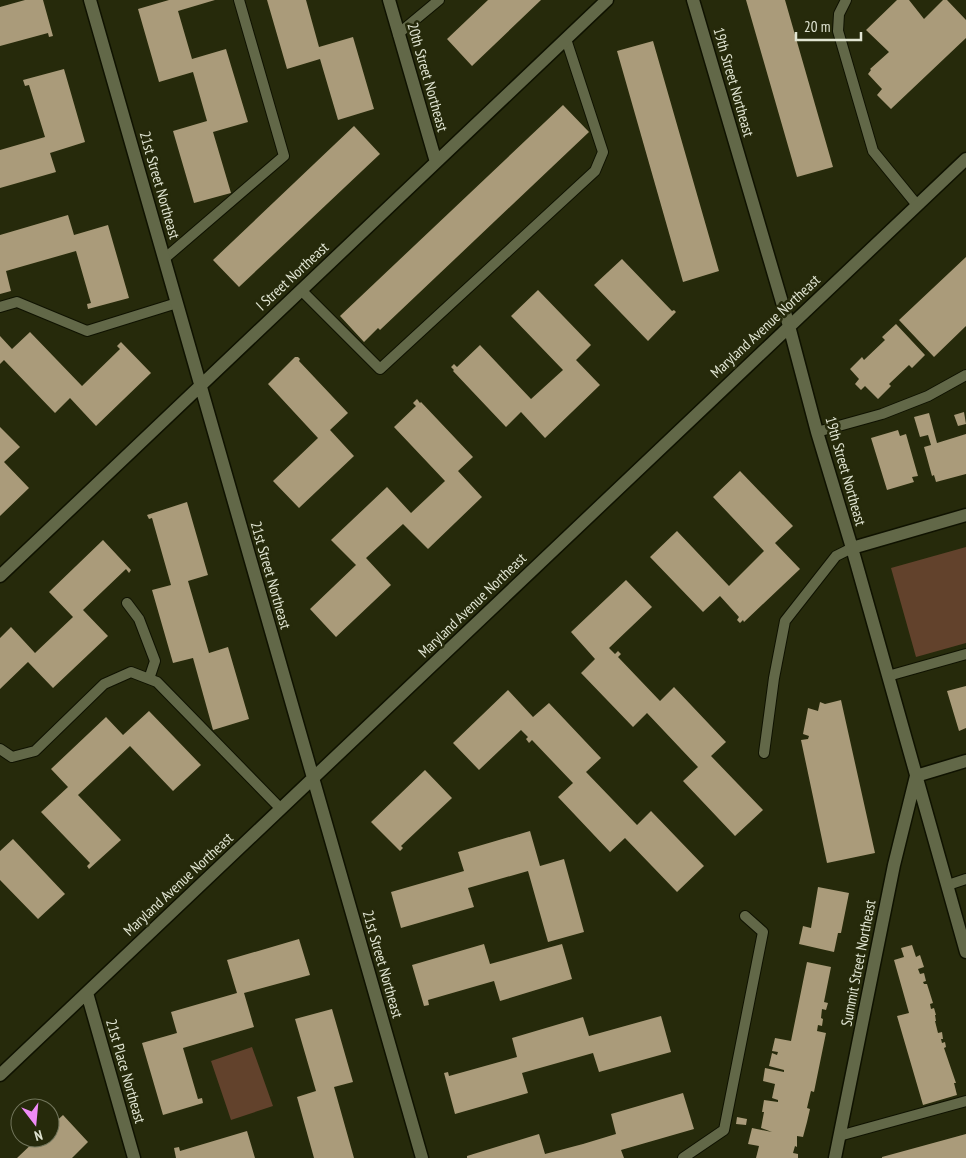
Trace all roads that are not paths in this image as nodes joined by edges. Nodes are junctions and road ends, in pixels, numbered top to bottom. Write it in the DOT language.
graph roads {
  1 [pos="90,0"];
  2 [pos="239,0"];
  3 [pos="389,0"];
  4 [pos="439,0"];
  5 [pos="607,0"];
  6 [pos="693,0"];
  7 [pos="846,0"];
  8 [pos="398,34"];
  9 [pos="566,39"];
  10 [pos="966,159"];
  11 [pos="436,162"];
  12 [pos="917,205"];
  13 [pos="164,259"];
  14 [pos="301,290"];
  15 [pos="177,303"];
  16 [pos="0,307"];
  17 [pos="789,326"];
  18 [pos="966,375"];
  19 [pos="200,386"];
  20 [pos="817,432"];
  21 [pos="966,516"];
  22 [pos="852,548"];
  23 [pos="0,576"];
  24 [pos="127,603"];
  25 [pos="966,654"];
  26 [pos="888,676"];
  27 [pos="149,679"];
  28 [pos="0,749"];
  29 [pos="764,753"];
  30 [pos="966,761"];
  31 [pos="916,776"];
  32 [pos="312,779"];
  33 [pos="281,809"];
  34 [pos="966,879"];
  35 [pos="948,885"];
  36 [pos="745,916"];
  37 [pos="966,952"];
  38 [pos="87,993"];
  39 [pos="0,1075"];
  40 [pos="966,1101"];
  41 [pos="839,1136"];
  42 [pos="134,1158"];
  43 [pos="422,1158"];
  44 [pos="683,1158"];
  45 [pos="835,1158"];
  1 -- 13 [label="street, 21st Street Northeast"];
  2 -- 13 [label="lane"];
  3 -- 8 [label="street, 20th Street Northeast"];
  4 -- 8 [label="lane"];
  5 -- 9 [label="street, I Street Northeast"];
  6 -- 17 [label="street, 19th Street Northeast"];
  7 -- 12 [label="lane"];
  8 -- 11 [label="street, 20th Street Northeast"];
  9 -- 11 [label="street, I Street Northeast"];
  9 -- 14 [label="lane"];
  10 -- 12 [label="street, Maryland Avenue Northeast"];
  11 -- 14 [label="street, I Street Northeast"];
  12 -- 17 [label="street, Maryland Avenue Northeast"];
  13 -- 15 [label="street, 21st Street Northeast"];
  14 -- 19 [label="street, I Street Northeast"];
  15 -- 16 [label="lane"];
  15 -- 19 [label="street, 21st Street Northeast"];
  17 -- 20 [label="street, 19th Street Northeast"];
  17 -- 32 [label="street, Maryland Avenue Northeast"];
  18 -- 20 [label="lane"];
  19 -- 23 [label="street, I Street Northeast"];
  19 -- 32 [label="street, 21st Street Northeast"];
  20 -- 22 [label="street, 19th Street Northeast"];
  21 -- 22 [label="street"];
  22 -- 26 [label="street, 19th Street Northeast"];
  22 -- 29 [label="lane"];
  24 -- 27 [label="lane"];
  25 -- 26 [label="lane"];
  26 -- 31 [label="street, 19th Street Northeast"];
  27 -- 28 [label="lane"];
  27 -- 33 [label="lane"];
  30 -- 31 [label="street"];
  31 -- 35 [label="street, 19th Street Northeast"];
  31 -- 41 [label="street, Summit Street Northeast"];
  32 -- 33 [label="street, Maryland Avenue Northeast"];
  32 -- 43 [label="street, 21st Street Northeast"];
  33 -- 38 [label="street, Maryland Avenue Northeast"];
  34 -- 35 [label="lane"];
  35 -- 37 [label="street, 19th Street Northeast"];
  36 -- 44 [label="lane"];
  38 -- 39 [label="street, Maryland Avenue Northeast"];
  38 -- 42 [label="street, 21st Place Northeast"];
  40 -- 41 [label="lane"];
  41 -- 45 [label="street, Summit Street Northeast"];
}
